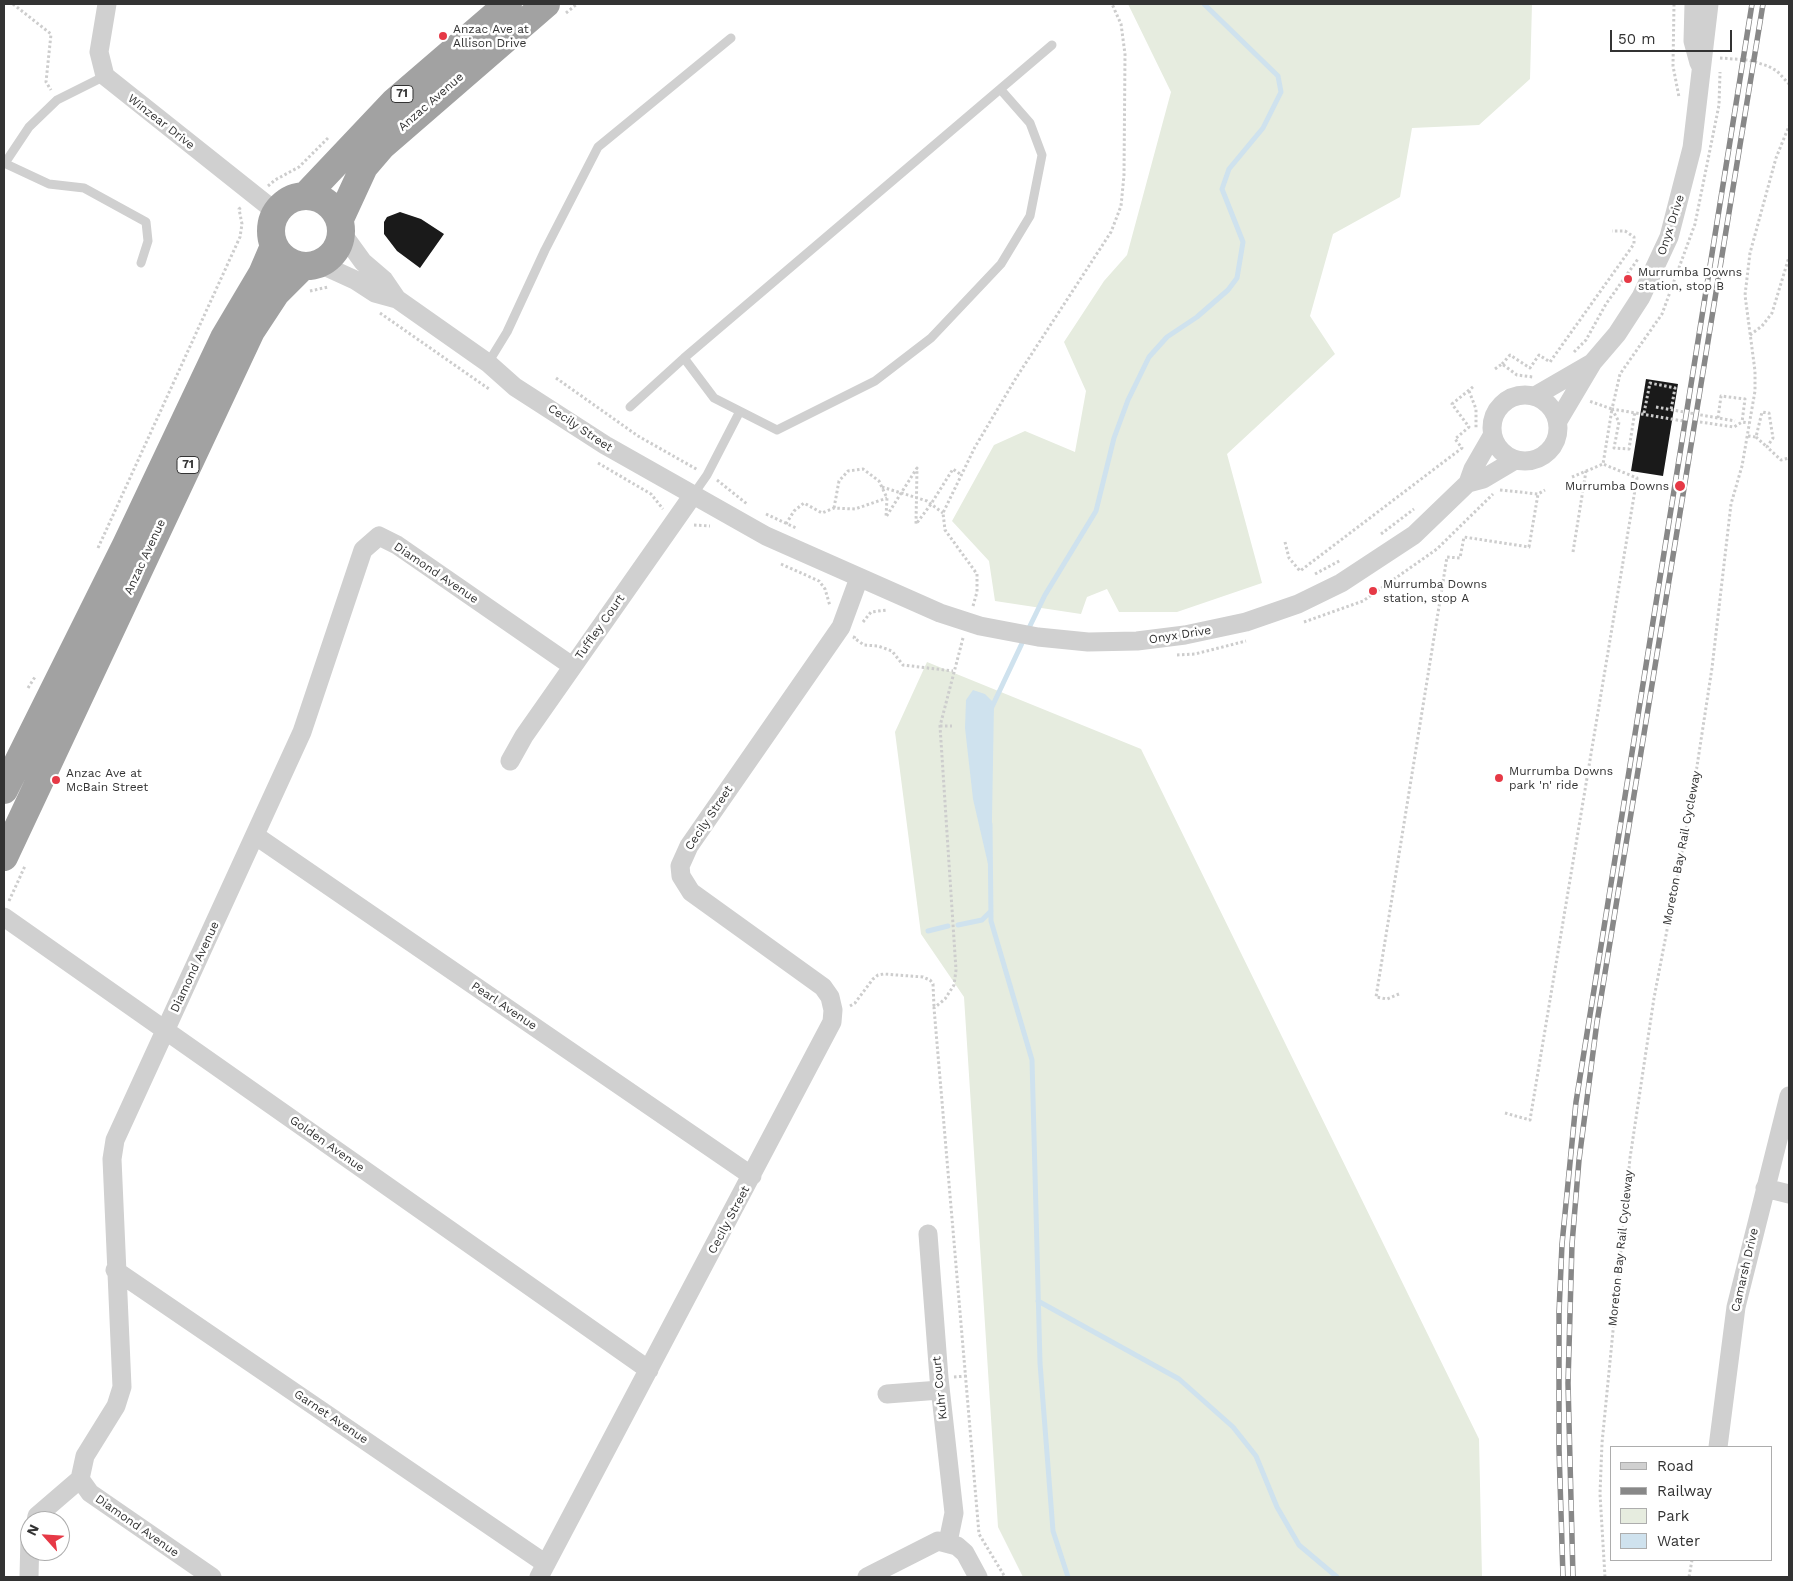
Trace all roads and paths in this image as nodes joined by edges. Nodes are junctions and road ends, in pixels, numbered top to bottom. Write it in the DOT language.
graph roads {
  1 [pos="13,4"];
  2 [pos="107,4"];
  3 [pos="508,4"];
  4 [pos="577,4"];
  5 [pos="1112,4"];
  6 [pos="1674,4"];
  7 [pos="1694,4"];
  8 [pos="1709,4"];
  9 [pos="554,10"];
  10 [pos="732,38"];
  11 [pos="1052,45"];
  12 [pos="1720,58"];
  13 [pos="1700,69"];
  14 [pos="105,76"];
  15 [pos="1789,84"];
  16 [pos="1001,90"];
  17 [pos="1680,99"];
  18 [pos="58,100"];
  19 [pos="1789,126"];
  20 [pos="4,163"];
  21 [pos="306,195"];
  22 [pos="276,212"];
  23 [pos="341,226"];
  24 [pos="1612,232"];
  25 [pos="274,246"];
  26 [pos="1639,257"];
  27 [pos="1789,257"];
  28 [pos="141,263"];
  29 [pos="310,274"];
  30 [pos="338,290"];
  31 [pos="397,299"];
  32 [pos="1750,335"];
  33 [pos="1568,357"];
  34 [pos="684,358"];
  35 [pos="1593,362"];
  36 [pos="488,363"];
  37 [pos="1502,364"];
  38 [pos="1495,369"];
  39 [pos="1539,376"];
  40 [pos="556,378"];
  41 [pos="1474,386"];
  42 [pos="1469,391"];
  43 [pos="1535,396"];
  44 [pos="1588,400"];
  45 [pos="630,407"];
  46 [pos="1656,407"];
  47 [pos="1612,409"];
  48 [pos="1623,410"];
  49 [pos="1671,410"];
  50 [pos="1635,412"];
  51 [pos="739,413"];
  52 [pos="1644,413"];
  53 [pos="1718,418"];
  54 [pos="1558,421"];
  55 [pos="1682,421"];
  56 [pos="1735,421"];
  57 [pos="1700,422"];
  58 [pos="1742,422"];
  59 [pos="1749,424"];
  60 [pos="1484,434"];
  61 [pos="1748,436"];
  62 [pos="1756,437"];
  63 [pos="1768,448"];
  64 [pos="1789,458"];
  65 [pos="1515,460"];
  66 [pos="1603,464"];
  67 [pos="1586,472"];
  68 [pos="960,474"];
  69 [pos="707,475"];
  70 [pos="1572,477"];
  71 [pos="1468,483"];
  72 [pos="882,487"];
  73 [pos="1498,490"];
  74 [pos="1545,490"];
  75 [pos="900,494"];
  76 [pos="1538,494"];
  77 [pos="692,495"];
  78 [pos="916,497"];
  79 [pos="887,498"];
  80 [pos="1421,502"];
  81 [pos="749,504"];
  82 [pos="931,504"];
  83 [pos="834,508"];
  84 [pos="763,512"];
  85 [pos="943,513"];
  86 [pos="786,524"];
  87 [pos="803,532"];
  88 [pos="1374,539"];
  89 [pos="1285,542"];
  90 [pos="1573,552"];
  91 [pos="1346,558"];
  92 [pos="859,578"];
  93 [pos="1307,578"];
  94 [pos="978,592"];
  95 [pos="891,611"];
  96 [pos="855,618"];
  97 [pos="572,666"];
  98 [pos="940,726"];
  99 [pos="952,726"];
  100 [pos="510,761"];
  101 [pos="4,790"];
  102 [pos="256,836"];
  103 [pos="15,861"];
  104 [pos="6,910"];
  105 [pos="1398,994"];
  106 [pos="934,1008"];
  107 [pos="833,1010"];
  108 [pos="166,1031"];
  109 [pos="1789,1096"];
  110 [pos="1504,1113"];
  111 [pos="752,1176"];
  112 [pos="1766,1188"];
  113 [pos="1789,1194"];
  114 [pos="928,1234"];
  115 [pos="115,1270"];
  116 [pos="650,1370"];
  117 [pos="940,1390"];
  118 [pos="887,1394"];
  119 [pos="1718,1446"];
  120 [pos="80,1479"];
  121 [pos="43,1511"];
  122 [pos="948,1542"];
  123 [pos="29,1561"];
  124 [pos="1692,1561"];
  125 [pos="543,1571"];
  126 [pos="29,1577"];
  127 [pos="212,1577"];
  128 [pos="867,1577"];
  129 [pos="978,1577"];
  130 [pos="1005,1577"];
  131 [pos="1605,1577"];
  132 [pos="1689,1577"];
  1 -- 18 [label="path"];
  2 -- 14 [label="street"];
  3 -- 21 [label="highway, Anzac Avenue / 71"];
  4 -- 9 [label="path"];
  5 -- 68 [label="path"];
  6 -- 17 [label="path"];
  7 -- 13 [label="street, Onyx Drive"];
  8 -- 13 [label="street, Onyx Drive"];
  9 -- 23 [label="highway, Anzac Avenue / 71"];
  10 -- 36 [label="lane"];
  11 -- 16 [label="lane"];
  12 -- 15 [label="path"];
  13 -- 35 [label="street, Onyx Drive"];
  14 -- 18 [label="lane"];
  14 -- 22 [label="street, Winzear Drive"];
  16 -- 34 [label="lane"];
  16 -- 51 [label="lane"];
  18 -- 20 [label="lane"];
  19 -- 32 [label="path, Moreton Bay Rail Cycleway"];
  20 -- 28 [label="lane"];
  21 -- 22 [label="highway, 71"];
  21 -- 23 [label="highway"];
  22 -- 25 [label="highway, 71"];
  23 -- 29 [label="highway, 71"];
  23 -- 31 [label="street, Cecily Street"];
  24 -- 37 [label="path"];
  25 -- 29 [label="highway"];
  25 -- 101 [label="highway, Anzac Avenue / 71"];
  26 -- 33 [label="path"];
  27 -- 32 [label="path"];
  29 -- 30 [label="path"];
  29 -- 31 [label="street, Cecily Street"];
  29 -- 103 [label="highway, Anzac Avenue / 71"];
  31 -- 36 [label="street, Cecily Street"];
  32 -- 59 [label="path, Moreton Bay Rail Cycleway"];
  34 -- 45 [label="lane"];
  34 -- 51 [label="lane"];
  35 -- 43 [label="street, Onyx Drive"];
  35 -- 54 [label="street, Onyx Drive"];
  36 -- 77 [label="street, Cecily Street"];
  37 -- 38 [label="path"];
  37 -- 39 [label="path"];
  40 -- 69 [label="path"];
  41 -- 42 [label="path"];
  42 -- 60 [label="path"];
  42 -- 89 [label="path"];
  43 -- 54 [label="street"];
  43 -- 60 [label="street"];
  44 -- 47 [label="path"];
  46 -- 49 [label="path"];
  47 -- 50 [label="path"];
  47 -- 66 [label="path"];
  48 -- 50 [label="path"];
  49 -- 52 [label="path"];
  49 -- 53 [label="path"];
  50 -- 52 [label="path"];
  51 -- 69 [label="lane"];
  52 -- 55 [label="path"];
  53 -- 56 [label="path"];
  53 -- 58 [label="path"];
  54 -- 65 [label="street"];
  57 -- 58 [label="path"];
  58 -- 59 [label="path"];
  59 -- 61 [label="path, Moreton Bay Rail Cycleway"];
  60 -- 65 [label="street"];
  60 -- 71 [label="street, Onyx Drive"];
  61 -- 62 [label="path"];
  61 -- 131 [label="path, Moreton Bay Rail Cycleway"];
  62 -- 63 [label="path"];
  62 -- 63 [label="path"];
  63 -- 64 [label="path"];
  65 -- 71 [label="street, Onyx Drive"];
  66 -- 67 [label="path"];
  66 -- 110 [label="path"];
  67 -- 70 [label="path"];
  67 -- 90 [label="path"];
  68 -- 82 [label="path"];
  68 -- 85 [label="path"];
  69 -- 77 [label="lane"];
  69 -- 81 [label="path"];
  71 -- 92 [label="street, Onyx Drive"];
  72 -- 75 [label="path"];
  72 -- 79 [label="path"];
  72 -- 83 [label="path"];
  73 -- 76 [label="path"];
  74 -- 76 [label="path"];
  75 -- 78 [label="path"];
  75 -- 78 [label="path"];
  75 -- 79 [label="path"];
  76 -- 105 [label="path"];
  77 -- 92 [label="street, Cecily Street"];
  77 -- 97 [label="street, Tuffley Court"];
  78 -- 82 [label="path"];
  78 -- 82 [label="path"];
  79 -- 83 [label="path"];
  80 -- 88 [label="path"];
  82 -- 85 [label="path"];
  83 -- 86 [label="path"];
  84 -- 86 [label="path"];
  85 -- 94 [label="path"];
  86 -- 87 [label="path"];
  91 -- 93 [label="path"];
  92 -- 96 [label="street, Cecily Street"];
  95 -- 96 [label="path"];
  96 -- 98 [label="path"];
  96 -- 107 [label="street, Cecily Street"];
  97 -- 100 [label="street, Tuffley Court"];
  97 -- 102 [label="street, Diamond Avenue"];
  98 -- 99 [label="path"];
  98 -- 106 [label="path"];
  102 -- 108 [label="street, Diamond Avenue"];
  102 -- 111 [label="street, Pearl Avenue"];
  103 -- 104 [label="path"];
  104 -- 108 [label="street, Golden Avenue"];
  106 -- 107 [label="path"];
  106 -- 130 [label="path"];
  107 -- 111 [label="street, Cecily Street"];
  108 -- 115 [label="street, Diamond Avenue"];
  108 -- 116 [label="street, Golden Avenue"];
  109 -- 112 [label="street, Camarsh Drive"];
  111 -- 116 [label="street, Cecily Street"];
  112 -- 113 [label="street"];
  112 -- 119 [label="street, Camarsh Drive"];
  114 -- 117 [label="street, Kuhr Court"];
  115 -- 120 [label="street, Diamond Avenue"];
  115 -- 125 [label="street, Garnet Avenue"];
  116 -- 125 [label="street, Cecily Street"];
  117 -- 118 [label="street"];
  117 -- 122 [label="street, Kuhr Court"];
  120 -- 121 [label="street"];
  120 -- 127 [label="street, Diamond Avenue"];
  122 -- 128 [label="street"];
  122 -- 129 [label="street"];
  123 -- 126 [label="street"];
  124 -- 132 [label="path"];
}
